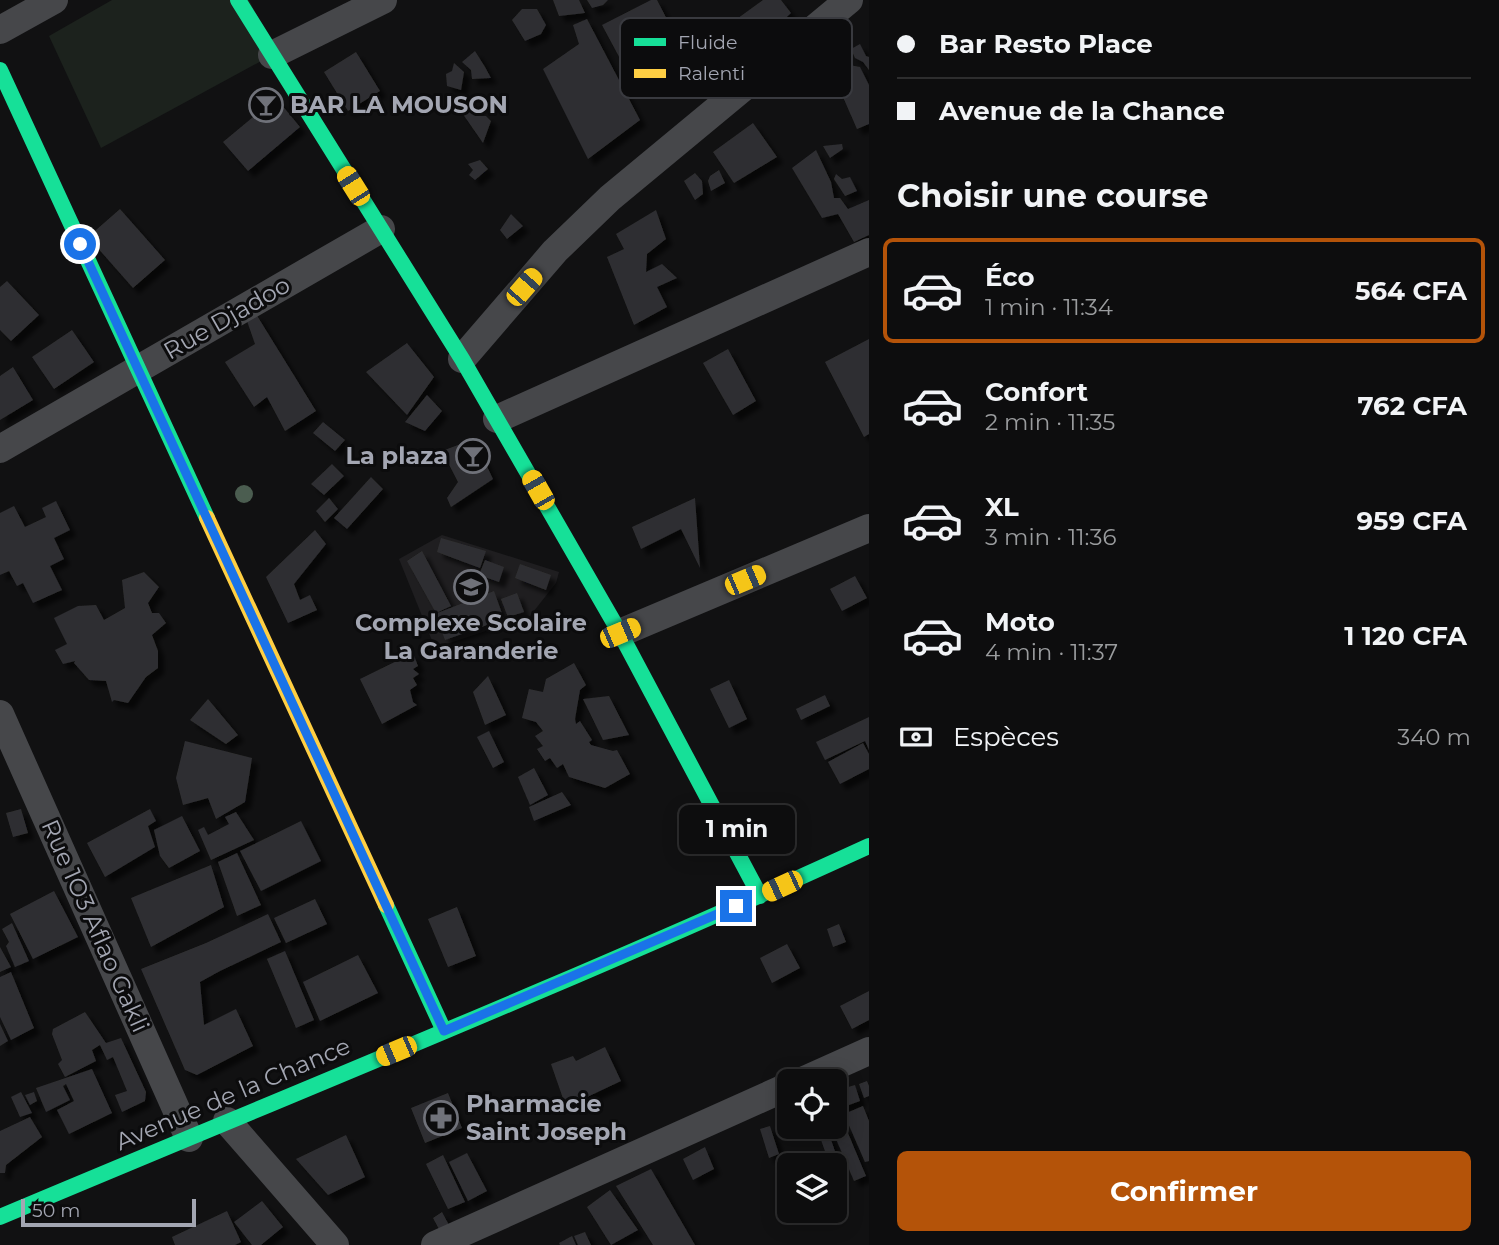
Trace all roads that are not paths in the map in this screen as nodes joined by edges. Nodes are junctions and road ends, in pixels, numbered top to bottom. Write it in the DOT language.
graph roads {
  1 [pos="239,0"];
  2 [pos="383,0"];
  3 [pos="849,0"];
  4 [pos="44,2"];
  5 [pos="827,18"];
  6 [pos="0,30"];
  7 [pos="272,55"];
  8 [pos="0,70"];
  9 [pos="731,98"];
  10 [pos="381,229"];
  11 [pos="869,252"];
  12 [pos="462,359"];
  13 [pos="138,369"];
  14 [pos="497,419"];
  15 [pos="0,449"];
  16 [pos="869,527"];
  17 [pos="620,633"];
  18 [pos="0,714"];
  19 [pos="869,846"];
  20 [pos="760,896"];
  21 [pos="444,1031"];
  22 [pos="869,1051"];
  23 [pos="829,1069"];
  24 [pos="777,1091"];
  25 [pos="227,1121"];
  26 [pos="188,1138"];
  27 [pos="0,1217"];
  28 [pos="335,1245"];
  29 [pos="435,1245"];
  1 -- 7 [label="street"];
  2 -- 7 [label="street"];
  3 -- 5 [label="street"];
  4 -- 6 [label="street"];
  7 -- 10 [label="street"];
  8 -- 13 [label="street"];
  9 -- 12 [label="street"];
  10 -- 12 [label="street"];
  10 -- 13 [label="street, Rue Djadoo"];
  11 -- 14 [label="street"];
  12 -- 14 [label="street"];
  13 -- 15 [label="street, Rue Djadoo"];
  13 -- 21 [label="street"];
  14 -- 17 [label="street"];
  16 -- 17 [label="street"];
  17 -- 20 [label="street"];
  18 -- 26 [label="street, Rue 1O3 Aflao Gakli"];
  19 -- 20 [label="street, Avenue de la Chance"];
  20 -- 21 [label="street, Avenue de la Chance"];
  21 -- 25 [label="street, Avenue de la Chance"];
  22 -- 23 [label="street"];
  24 -- 29 [label="street"];
  25 -- 26 [label="street, Avenue de la Chance"];
  25 -- 28 [label="street"];
  26 -- 27 [label="street, Avenue de la Chance"];
}
